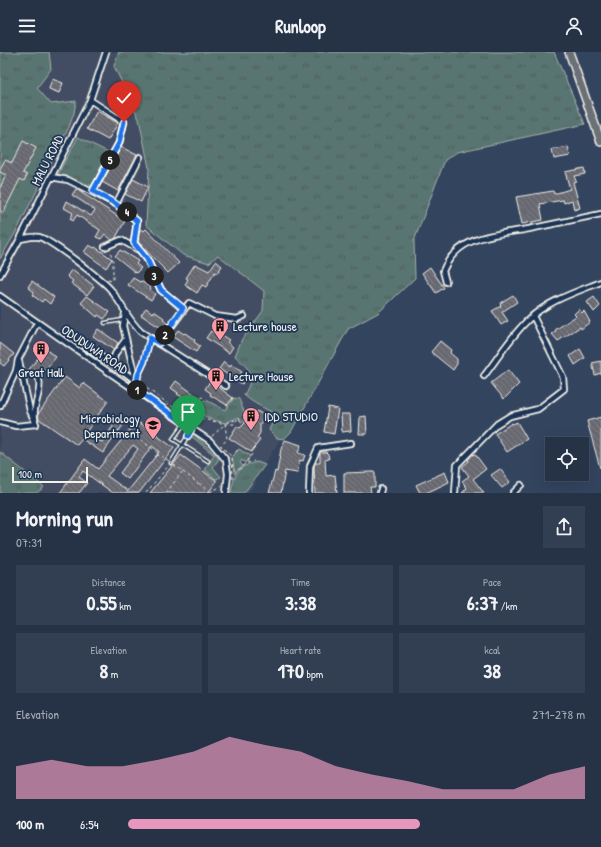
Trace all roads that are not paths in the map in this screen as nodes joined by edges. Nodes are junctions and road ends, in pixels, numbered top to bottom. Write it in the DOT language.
graph roads {
  1 [pos="106,52"];
  2 [pos="572,54"];
  3 [pos="90,100"];
  4 [pos="601,142"];
  5 [pos="140,157"];
  6 [pos="51,177"];
  7 [pos="93,191"];
  8 [pos="116,204"];
  9 [pos="601,214"];
  10 [pos="20,239"];
  11 [pos="105,247"];
  12 [pos="141,251"];
  13 [pos="0,275"];
  14 [pos="446,282"];
  15 [pos="601,282"];
  16 [pos="0,296"];
  17 [pos="183,308"];
  18 [pos="125,315"];
  19 [pos="244,316"];
  20 [pos="533,316"];
  21 [pos="37,323"];
  22 [pos="105,323"];
  23 [pos="150,338"];
  24 [pos="126,339"];
  25 [pos="159,343"];
  26 [pos="86,347"];
  27 [pos="115,354"];
  28 [pos="18,360"];
  29 [pos="484,376"];
  30 [pos="39,380"];
  31 [pos="136,385"];
  32 [pos="226,386"];
  33 [pos="0,406"];
  34 [pos="0,422"];
  35 [pos="187,422"];
  36 [pos="36,424"];
  37 [pos="193,426"];
  38 [pos="351,443"];
  39 [pos="182,445"];
  40 [pos="208,461"];
  41 [pos="170,463"];
  42 [pos="521,485"];
  43 [pos="226,493"];
  44 [pos="309,493"];
  45 [pos="456,493"];
  46 [pos="513,493"];
  1 -- 3 [label="street, MALU ROAD"];
  2 -- 4 [label="highway"];
  3 -- 6 [label="street, MALU ROAD"];
  3 -- 7 [label="street"];
  5 -- 8 [label="street"];
  6 -- 7 [label="street"];
  6 -- 10 [label="street, MALU ROAD"];
  7 -- 8 [label="street"];
  8 -- 12 [label="street"];
  9 -- 14 [label="street"];
  10 -- 13 [label="street, MALU ROAD"];
  10 -- 18 [label="street"];
  11 -- 12 [label="street"];
  12 -- 17 [label="street"];
  15 -- 20 [label="street"];
  16 -- 21 [label="street, ODUDUWA ROAD"];
  17 -- 19 [label="street"];
  17 -- 25 [label="street"];
  18 -- 22 [label="lane"];
  18 -- 23 [label="street"];
  18 -- 24 [label="street"];
  20 -- 29 [label="street"];
  20 -- 45 [label="street"];
  21 -- 28 [label="street"];
  21 -- 31 [label="street, ODUDUWA ROAD"];
  23 -- 25 [label="street"];
  23 -- 31 [label="lane"];
  24 -- 27 [label="street"];
  24 -- 31 [label="street"];
  25 -- 32 [label="street"];
  26 -- 27 [label="street"];
  27 -- 31 [label="street"];
  28 -- 33 [label="street"];
  28 -- 36 [label="street"];
  30 -- 36 [label="street"];
  31 -- 35 [label="street, ODUDUWA ROAD"];
  34 -- 36 [label="street"];
  35 -- 37 [label="street, ODUDUWA ROAD"];
  35 -- 39 [label="lane"];
  37 -- 39 [label="lane"];
  37 -- 43 [label="street, ODUDUWA ROAD"];
  38 -- 44 [label="street"];
  39 -- 40 [label="lane"];
  39 -- 41 [label="lane"];
  42 -- 46 [label="street"];
}
